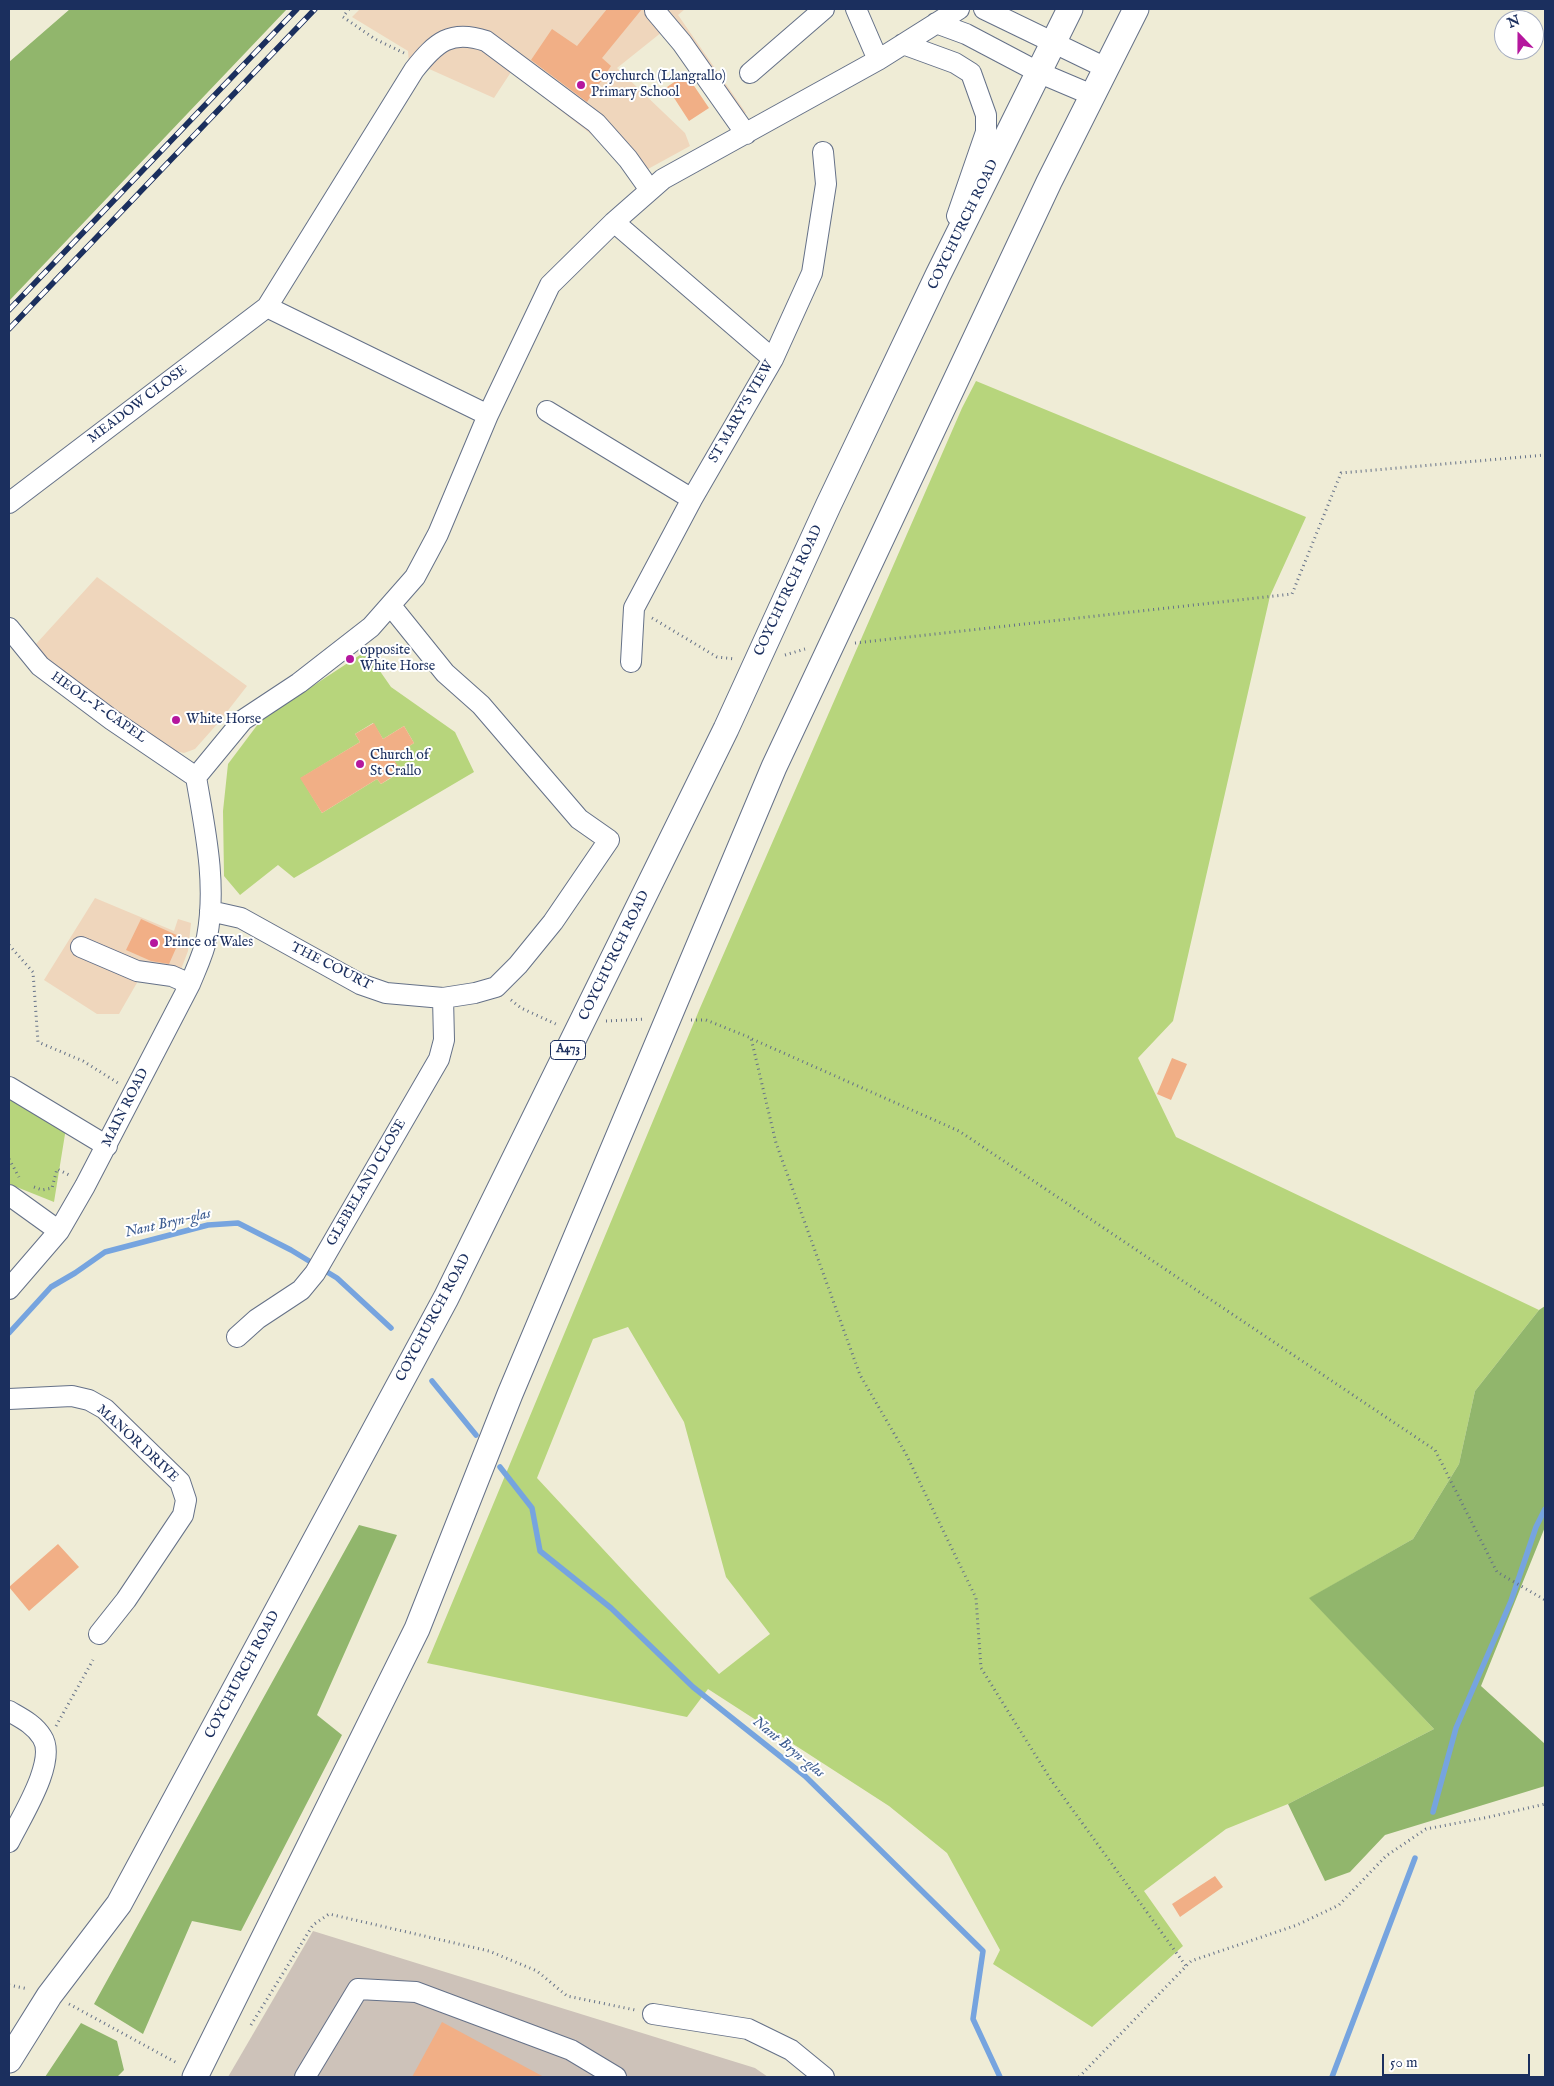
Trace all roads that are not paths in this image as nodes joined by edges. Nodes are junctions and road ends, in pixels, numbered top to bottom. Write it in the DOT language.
graph roads {
  1 [pos="824,9"];
  2 [pos="856,9"];
  3 [pos="958,9"];
  4 [pos="984,9"];
  5 [pos="1070,9"];
  6 [pos="1136,9"];
  7 [pos="655,11"];
  8 [pos="936,23"];
  9 [pos="1053,43"];
  10 [pos="903,44"];
  11 [pos="878,60"];
  12 [pos="1106,68"];
  13 [pos="750,72"];
  14 [pos="1040,73"];
  15 [pos="1092,95"];
  16 [pos="746,134"];
  17 [pos="823,152"];
  18 [pos="650,190"];
  19 [pos="614,222"];
  20 [pos="938,275"];
  21 [pos="268,307"];
  22 [pos="773,359"];
  23 [pos="548,411"];
  24 [pos="488,415"];
  25 [pos="692,499"];
  26 [pos="9,503"];
  27 [pos="391,606"];
  28 [pos="9,628"];
  29 [pos="631,662"];
  30 [pos="196,777"];
  31 [pos="210,911"];
  32 [pos="81,947"];
  33 [pos="190,984"];
  34 [pos="443,998"];
  35 [pos="9,1087"];
  36 [pos="106,1146"];
  37 [pos="9,1195"];
  38 [pos="59,1231"];
  39 [pos="9,1289"];
  40 [pos="237,1337"];
  41 [pos="9,1399"];
  42 [pos="99,1634"];
  43 [pos="9,1711"];
  44 [pos="9,1842"];
  45 [pos="653,2014"];
  46 [pos="9,2060"];
  47 [pos="189,2072"];
  48 [pos="305,2077"];
  49 [pos="616,2077"];
  50 [pos="824,2077"];
  1 -- 13 [label="street"];
  2 -- 11 [label="street"];
  3 -- 8 [label="street"];
  4 -- 9 [label="street"];
  5 -- 9 [label="main road, COYCHURCH ROAD / A473"];
  6 -- 12 [label="main road"];
  7 -- 16 [label="street"];
  8 -- 10 [label="street"];
  8 -- 14 [label="street"];
  9 -- 12 [label="street"];
  9 -- 14 [label="main road, COYCHURCH ROAD / A473"];
  10 -- 11 [label="street"];
  10 -- 20 [label="street"];
  11 -- 16 [label="street"];
  12 -- 15 [label="main road"];
  14 -- 15 [label="street"];
  14 -- 20 [label="main road, COYCHURCH ROAD / A473"];
  15 -- 47 [label="main road"];
  16 -- 18 [label="street"];
  17 -- 22 [label="street, ST MARY'S VIEW"];
  18 -- 19 [label="street"];
  18 -- 21 [label="street, MEADOW CLOSE"];
  19 -- 22 [label="street"];
  19 -- 24 [label="street"];
  20 -- 46 [label="main road, COYCHURCH ROAD / A473"];
  21 -- 24 [label="street"];
  21 -- 26 [label="street, MEADOW CLOSE"];
  22 -- 25 [label="street, ST MARY'S VIEW"];
  23 -- 25 [label="street"];
  24 -- 27 [label="street"];
  25 -- 29 [label="street, ST MARY'S VIEW"];
  27 -- 30 [label="street"];
  27 -- 34 [label="street, THE COURT"];
  28 -- 30 [label="street, HEOL-Y-CAPEL"];
  30 -- 31 [label="street"];
  31 -- 33 [label="street, MAIN ROAD"];
  31 -- 34 [label="street, THE COURT"];
  32 -- 33 [label="street"];
  33 -- 36 [label="street, MAIN ROAD"];
  34 -- 40 [label="street, GLEBELAND CLOSE"];
  35 -- 36 [label="street"];
  36 -- 38 [label="street, MAIN ROAD"];
  37 -- 38 [label="street"];
  38 -- 39 [label="street, MAIN ROAD"];
  41 -- 42 [label="street, MANOR DRIVE"];
  43 -- 44 [label="street"];
  45 -- 50 [label="street"];
  48 -- 49 [label="street"];
}
